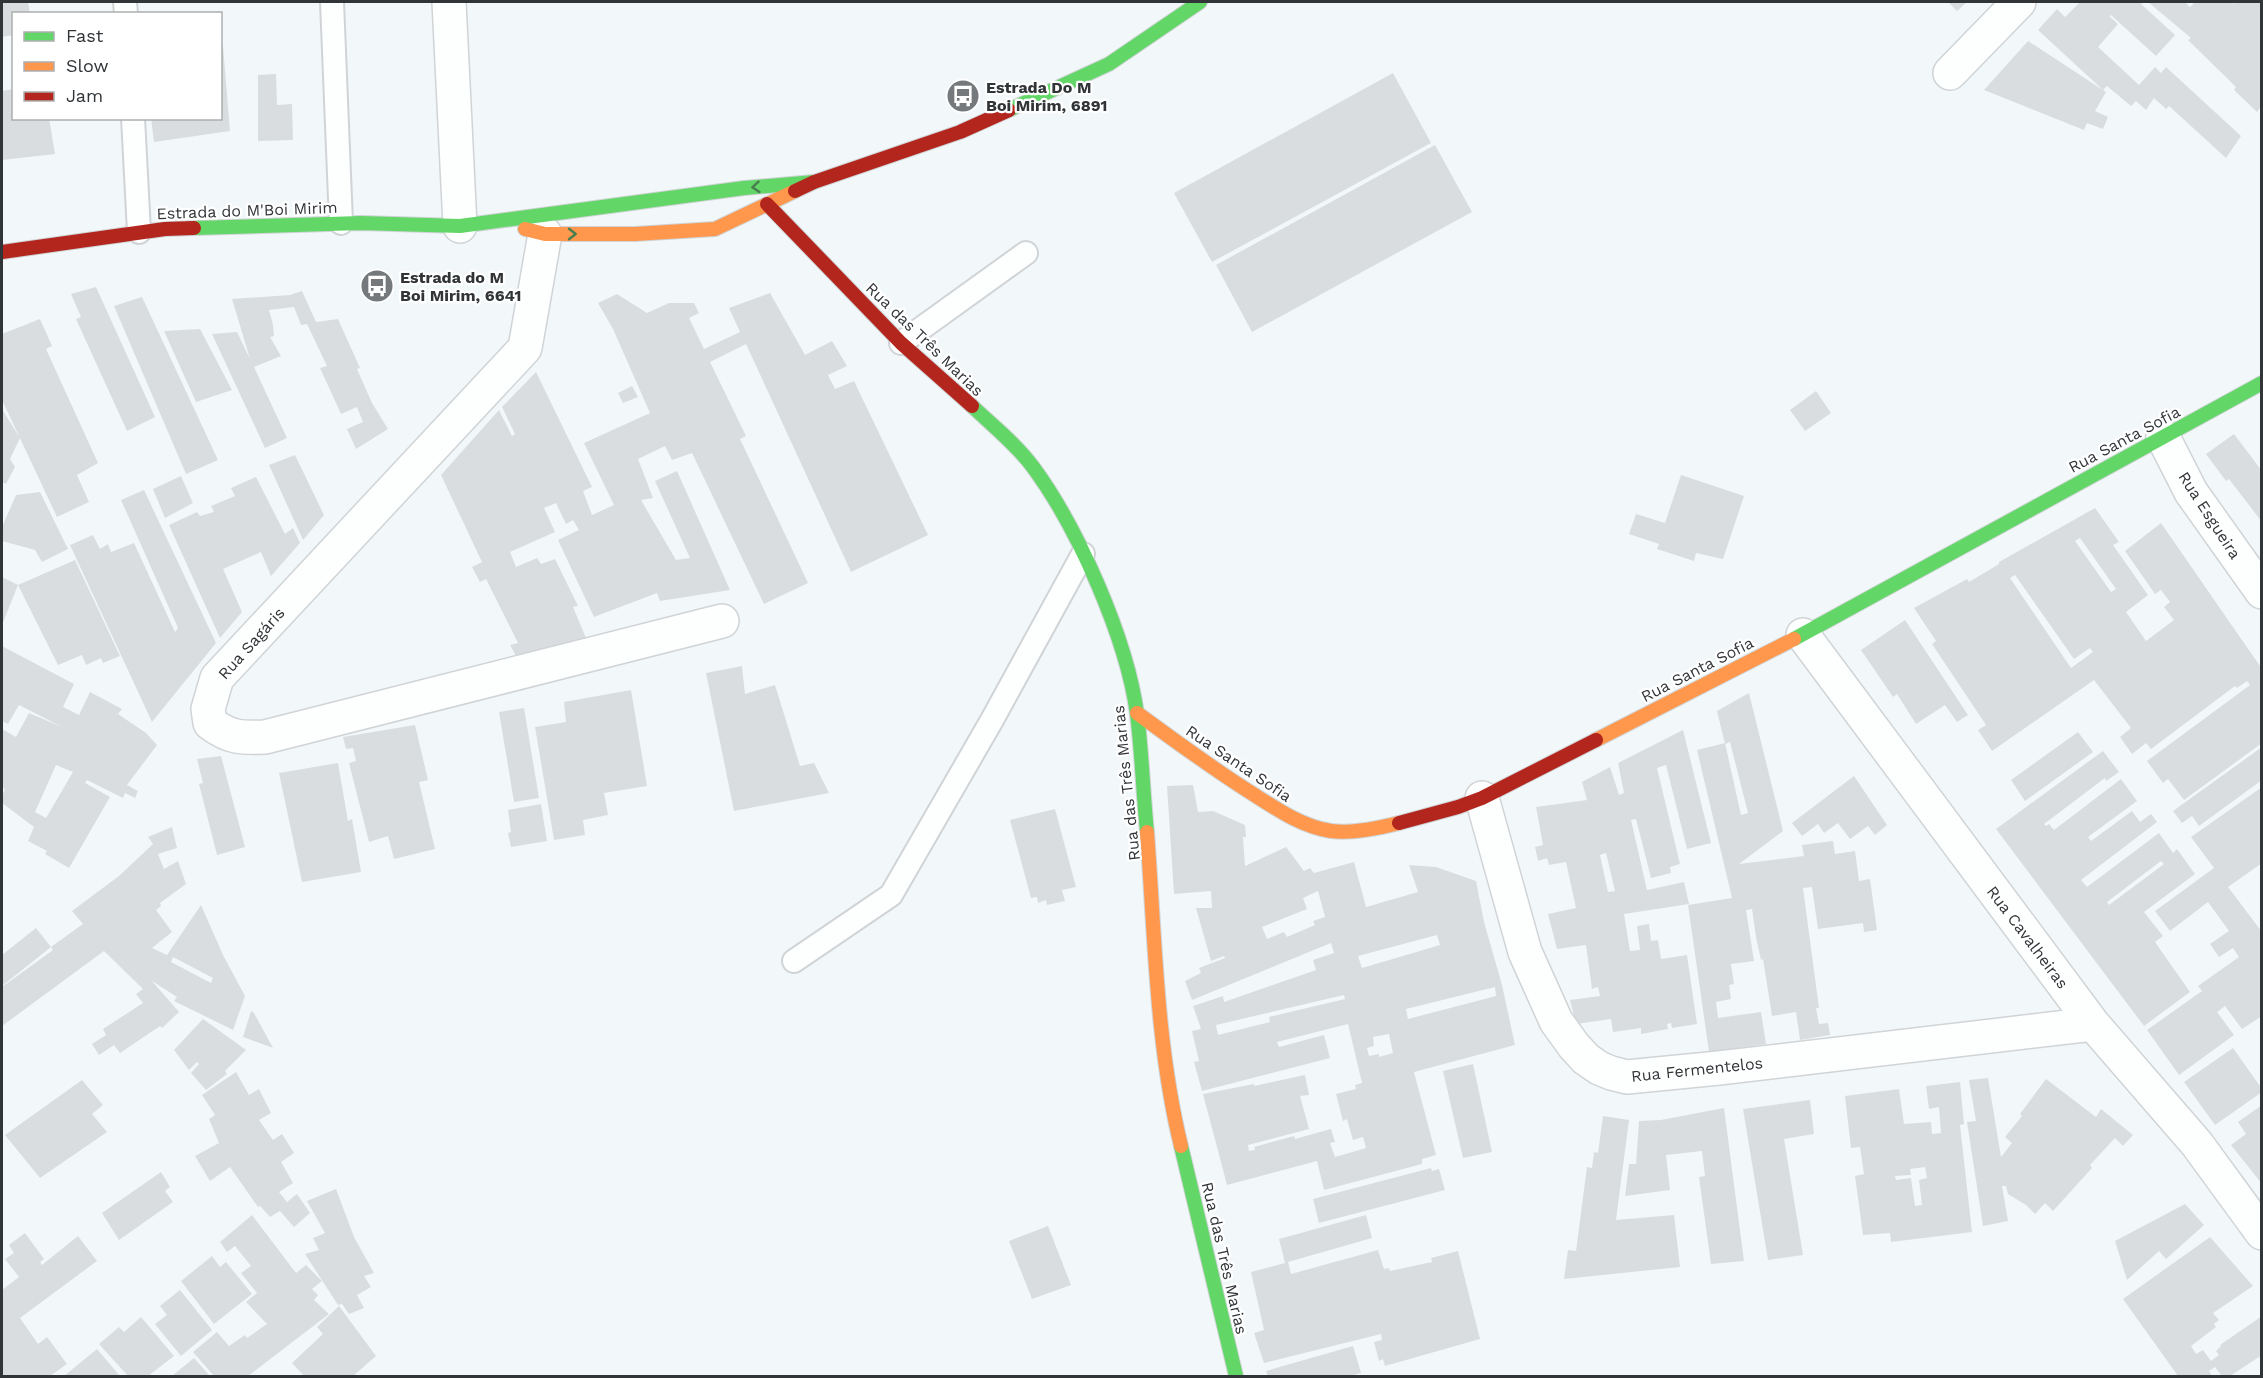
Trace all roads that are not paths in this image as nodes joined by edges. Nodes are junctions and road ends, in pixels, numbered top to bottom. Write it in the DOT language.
graph roads {
  1 [pos="332,2"];
  2 [pos="449,2"];
  3 [pos="1200,2"];
  4 [pos="2019,2"];
  5 [pos="1950,73"];
  6 [pos="134,120"];
  7 [pos="814,182"];
  8 [pos="767,204"];
  9 [pos="495,221"];
  10 [pos="341,223"];
  11 [pos="460,226"];
  12 [pos="139,232"];
  13 [pos="545,234"];
  14 [pos="2,252"];
  15 [pos="1026,253"];
  16 [pos="901,343"];
  17 [pos="2262,383"];
  18 [pos="2163,437"];
  19 [pos="1083,554"];
  20 [pos="2262,592"];
  21 [pos="722,621"];
  22 [pos="1803,635"];
  23 [pos="1137,713"];
  24 [pos="1482,798"];
  25 [pos="794,961"];
  26 [pos="2093,1024"];
  27 [pos="2262,1233"];
  28 [pos="1236,1377"];
  1 -- 10 [label="lane"];
  2 -- 11 [label="street"];
  3 -- 7 [label="street, Estrada do M'Boi Mirim"];
  4 -- 5 [label="street"];
  6 -- 12 [label="lane"];
  7 -- 8 [label="street, Estrada do M'Boi Mirim"];
  7 -- 9 [label="street, Estrada do M'Boi Mirim, one-way"];
  13 -- 8 [label="street, Estrada do M'Boi Mirim, one-way"];
  8 -- 16 [label="street, Rua das Três Marias"];
  9 -- 11 [label="street, Estrada do M'Boi Mirim"];
  9 -- 13 [label="street, Estrada do M'Boi Mirim"];
  10 -- 11 [label="street, Estrada do M'Boi Mirim"];
  10 -- 12 [label="street, Estrada do M'Boi Mirim"];
  12 -- 14 [label="street, Estrada do M'Boi Mirim"];
  13 -- 21 [label="street, Rua Sagáris"];
  15 -- 16 [label="lane"];
  16 -- 19 [label="street, Rua das Três Marias"];
  17 -- 18 [label="street, Rua Santa Sofia"];
  18 -- 20 [label="street, Rua Esgueira"];
  18 -- 22 [label="street, Rua Santa Sofia"];
  19 -- 23 [label="street, Rua das Três Marias"];
  19 -- 25 [label="lane"];
  22 -- 24 [label="street, Rua Santa Sofia"];
  22 -- 26 [label="street, Rua Cavalheiras"];
  23 -- 24 [label="street, Rua Santa Sofia"];
  23 -- 28 [label="street, Rua das Três Marias"];
  24 -- 26 [label="street, Rua Fermentelos"];
  26 -- 27 [label="street, Rua Cavalheiras"];
}
